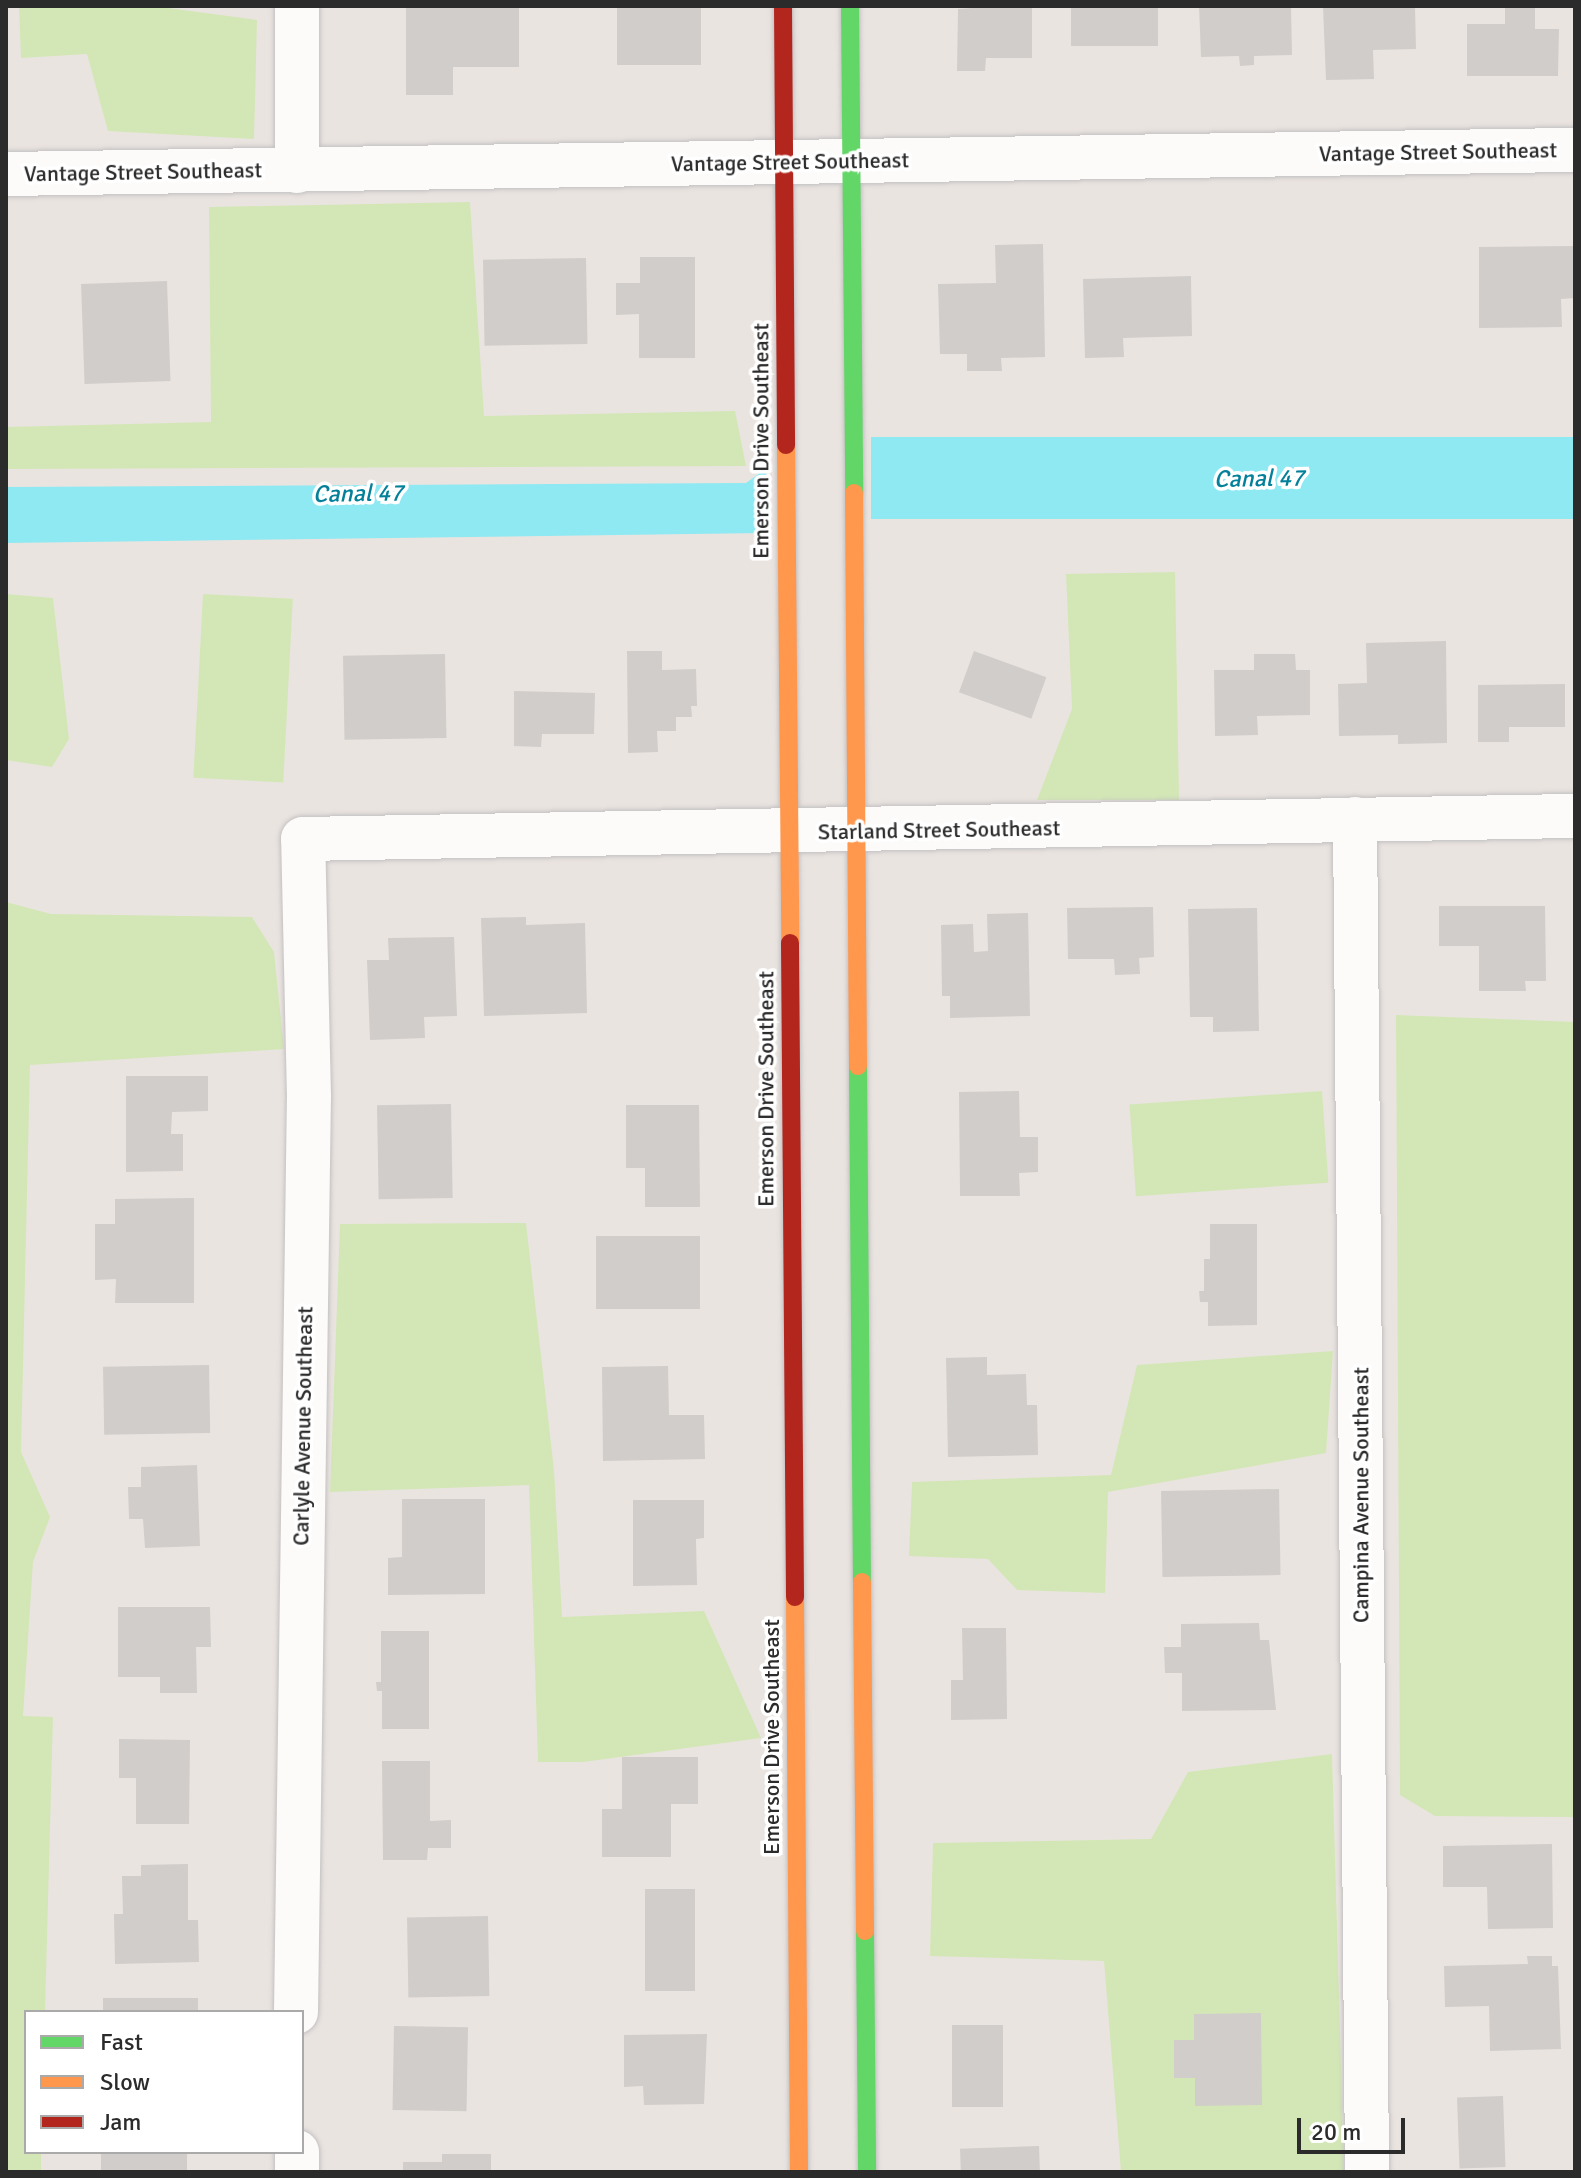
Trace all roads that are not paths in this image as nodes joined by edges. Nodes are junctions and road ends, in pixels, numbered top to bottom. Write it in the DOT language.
graph roads {
  1 [pos="297,6"];
  2 [pos="783,6"];
  3 [pos="850,6"];
  4 [pos="1575,150"];
  5 [pos="782,161"];
  6 [pos="850,162"];
  7 [pos="297,171"];
  8 [pos="6,174"];
  9 [pos="1575,816"];
  10 [pos="1355,819"];
  11 [pos="788,833"];
  12 [pos="856,833"];
  13 [pos="303,839"];
  14 [pos="296,2010"];
  15 [pos="799,2172"];
  16 [pos="867,2172"];
  17 [pos="1367,2172"];
  1 -- 7 [label="street"];
  2 -- 5 [label="street, Emerson Drive Southeast"];
  3 -- 6 [label="street"];
  4 -- 6 [label="street, Vantage Street Southeast"];
  5 -- 6 [label="street, Vantage Street Southeast"];
  5 -- 7 [label="street, Vantage Street Southeast"];
  5 -- 11 [label="street, Emerson Drive Southeast"];
  6 -- 12 [label="street"];
  7 -- 8 [label="street, Vantage Street Southeast"];
  9 -- 10 [label="street, Starland Street Southeast"];
  10 -- 12 [label="street, Starland Street Southeast"];
  10 -- 17 [label="street, Campina Avenue Southeast"];
  11 -- 12 [label="street, Starland Street Southeast"];
  11 -- 13 [label="street, Starland Street Southeast"];
  11 -- 15 [label="street, Emerson Drive Southeast"];
  12 -- 16 [label="street"];
  13 -- 14 [label="street, Carlyle Avenue Southeast"];
}
